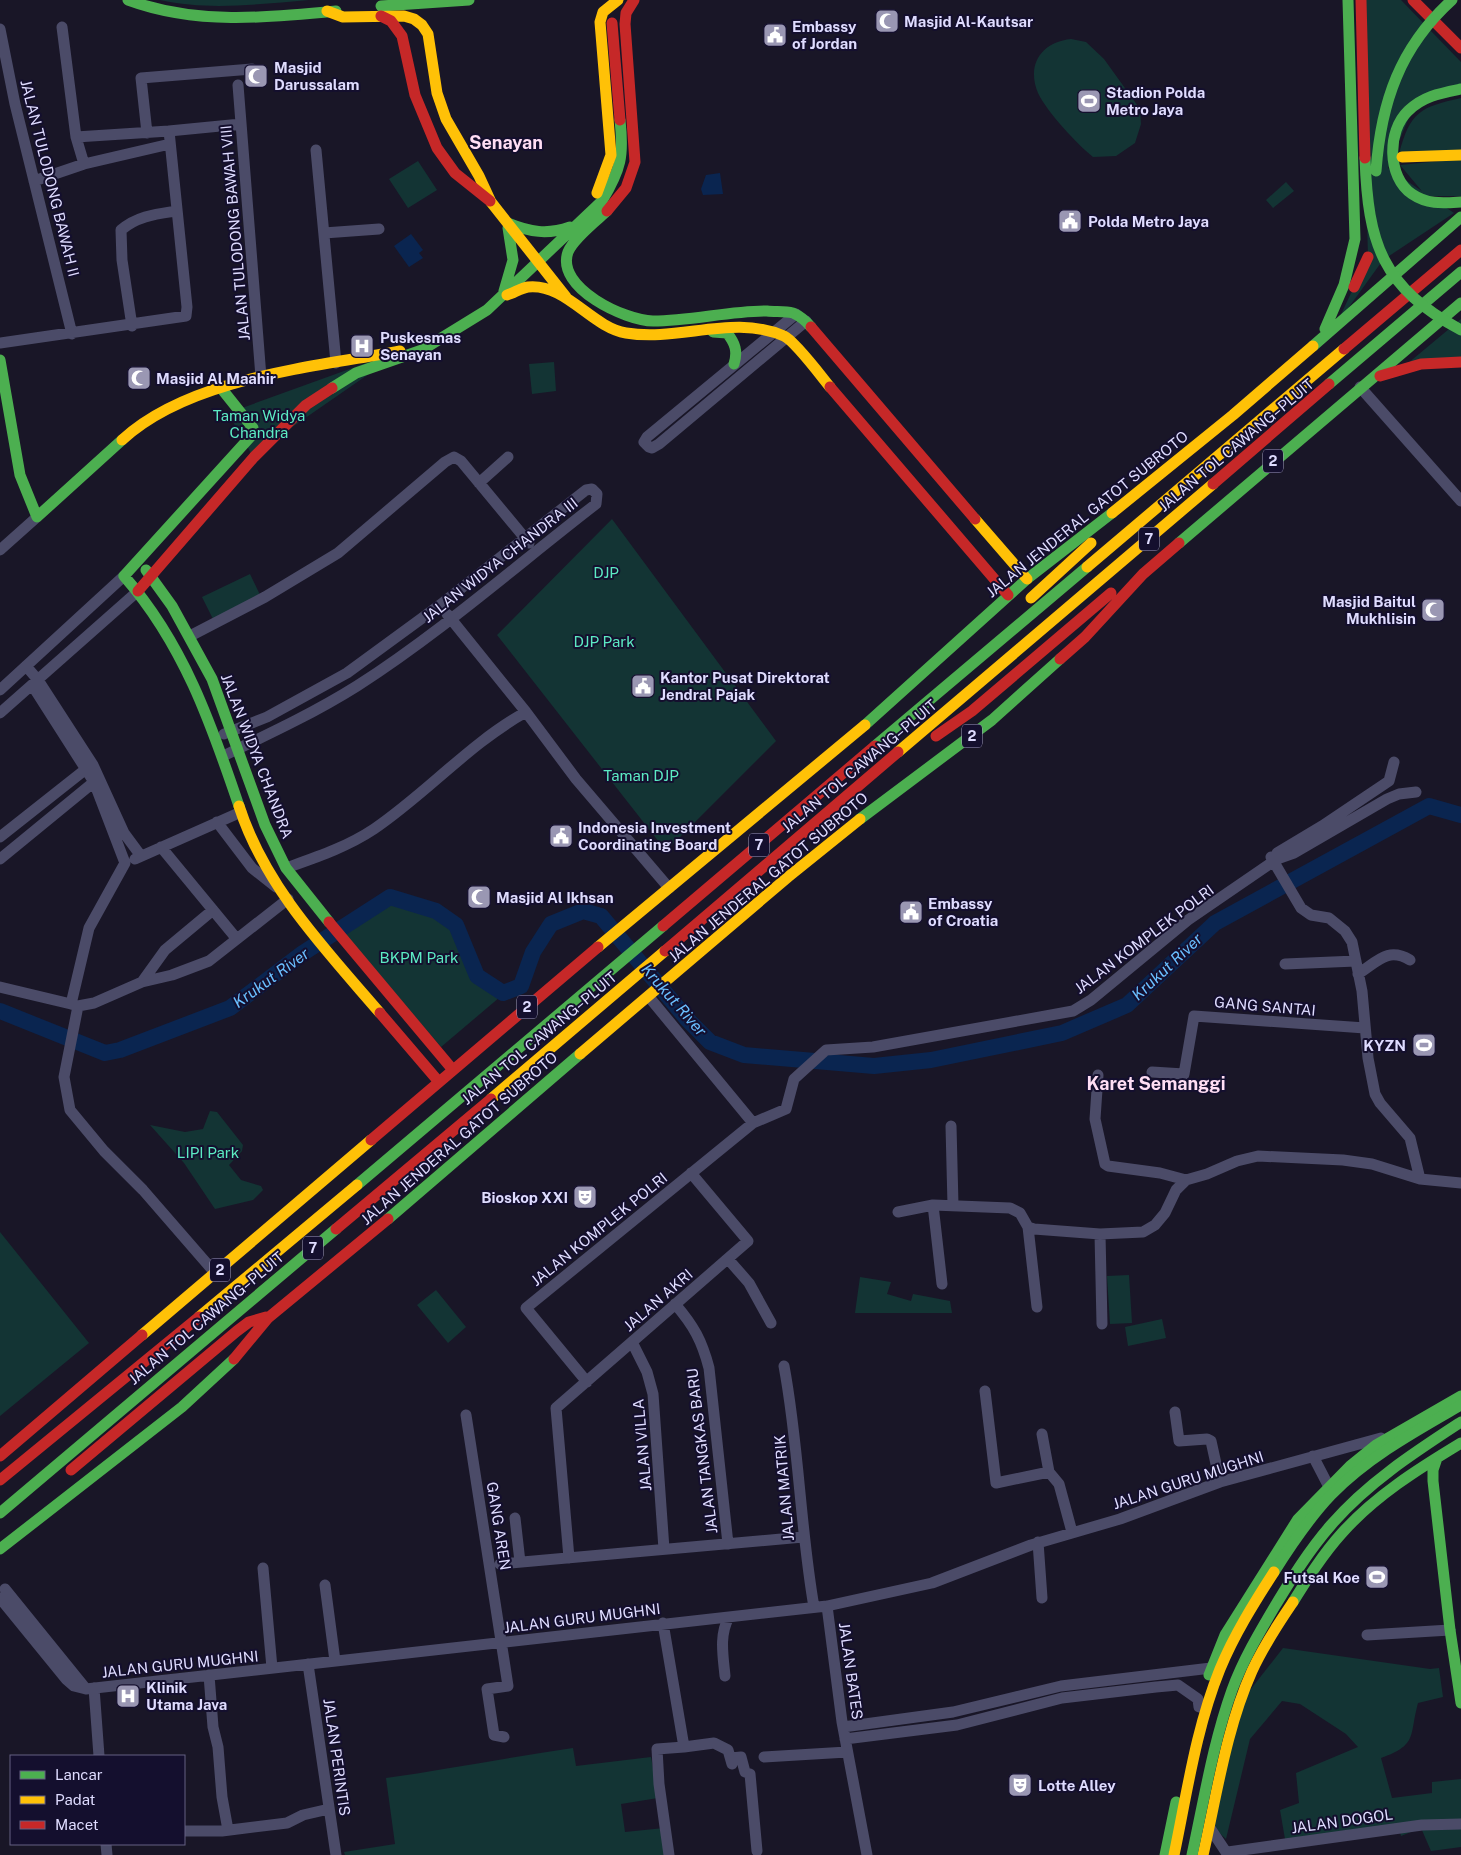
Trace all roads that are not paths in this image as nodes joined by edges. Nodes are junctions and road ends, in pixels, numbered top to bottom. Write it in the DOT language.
graph roads {
  1 [pos="128,0"];
  2 [pos="470,0"];
  3 [pos="618,0"];
  4 [pos="634,0"];
  5 [pos="1348,0"];
  6 [pos="1361,0"];
  7 [pos="1413,0"];
  8 [pos="1452,0"];
  9 [pos="1461,10"];
  10 [pos="327,12"];
  11 [pos="378,15"];
  12 [pos="612,23"];
  13 [pos="62,27"];
  14 [pos="0,29"];
  15 [pos="1461,48"];
  16 [pos="252,69"];
  17 [pos="238,86"];
  18 [pos="1461,88"];
  19 [pos="241,124"];
  20 [pos="170,131"];
  21 [pos="147,133"];
  22 [pos="76,137"];
  23 [pos="170,144"];
  24 [pos="316,150"];
  25 [pos="623,150"];
  26 [pos="1461,155"];
  27 [pos="1402,157"];
  28 [pos="84,164"];
  29 [pos="34,181"];
  30 [pos="491,202"];
  31 [pos="1461,202"];
  32 [pos="176,211"];
  33 [pos="590,212"];
  34 [pos="606,212"];
  35 [pos="1461,217"];
  36 [pos="507,223"];
  37 [pos="576,225"];
  38 [pos="379,229"];
  39 [pos="324,233"];
  40 [pos="1461,250"];
  41 [pos="538,261"];
  42 [pos="1461,272"];
  43 [pos="501,297"];
  44 [pos="1461,302"];
  45 [pos="571,304"];
  46 [pos="796,314"];
  47 [pos="806,322"];
  48 [pos="1336,325"];
  49 [pos="132,326"];
  50 [pos="1461,330"];
  51 [pos="707,331"];
  52 [pos="773,332"];
  53 [pos="72,334"];
  54 [pos="787,337"];
  55 [pos="1319,340"];
  56 [pos="0,343"];
  57 [pos="0,360"];
  58 [pos="371,362"];
  59 [pos="1461,362"];
  60 [pos="336,363"];
  61 [pos="734,364"];
  62 [pos="261,377"];
  63 [pos="225,386"];
  64 [pos="1361,386"];
  65 [pos="508,457"];
  66 [pos="479,482"];
  67 [pos="27,492"];
  68 [pos="1130,500"];
  69 [pos="1461,501"];
  70 [pos="48,505"];
  71 [pos="37,517"];
  72 [pos="971,533"];
  73 [pos="525,538"];
  74 [pos="0,550"];
  75 [pos="535,550"];
  76 [pos="138,562"];
  77 [pos="124,576"];
  78 [pos="152,577"];
  79 [pos="1027,578"];
  80 [pos="138,591"];
  81 [pos="1008,595"];
  82 [pos="440,605"];
  83 [pos="450,619"];
  84 [pos="190,636"];
  85 [pos="23,669"];
  86 [pos="35,682"];
  87 [pos="0,690"];
  88 [pos="930,700"];
  89 [pos="526,712"];
  90 [pos="0,713"];
  91 [pos="232,731"];
  92 [pos="215,738"];
  93 [pos="238,749"];
  94 [pos="223,756"];
  95 [pos="1394,762"];
  96 [pos="86,769"];
  97 [pos="94,782"];
  98 [pos="1416,792"];
  99 [pos="836,806"];
  100 [pos="241,812"];
  101 [pos="217,822"];
  102 [pos="0,837"];
  103 [pos="161,847"];
  104 [pos="141,856"];
  105 [pos="0,858"];
  106 [pos="1273,862"];
  107 [pos="125,863"];
  108 [pos="286,868"];
  109 [pos="669,888"];
  110 [pos="285,895"];
  111 [pos="213,910"];
  112 [pos="1159,934"];
  113 [pos="236,938"];
  114 [pos="1410,960"];
  115 [pos="1356,961"];
  116 [pos="1285,964"];
  117 [pos="1358,974"];
  118 [pos="142,982"];
  119 [pos="0,988"];
  120 [pos="653,994"];
  121 [pos="74,1005"];
  122 [pos="405,1016"];
  123 [pos="392,1028"];
  124 [pos="1365,1028"];
  125 [pos="453,1070"];
  126 [pos="1152,1072"];
  127 [pos="1098,1075"];
  128 [pos="439,1082"];
  129 [pos="753,1123"];
  130 [pos="951,1126"];
  131 [pos="691,1173"];
  132 [pos="1420,1179"];
  133 [pos="1186,1180"];
  134 [pos="1461,1183"];
  135 [pos="933,1204"];
  136 [pos="953,1205"];
  137 [pos="898,1212"];
  138 [pos="1028,1227"];
  139 [pos="1100,1234"];
  140 [pos="748,1240"];
  141 [pos="728,1259"];
  142 [pos="216,1274"];
  143 [pos="942,1284"];
  144 [pos="675,1304"];
  145 [pos="1036,1307"];
  146 [pos="272,1314"];
  147 [pos="771,1323"];
  148 [pos="1102,1324"];
  149 [pos="632,1342"];
  150 [pos="784,1366"];
  151 [pos="583,1385"];
  152 [pos="985,1391"];
  153 [pos="1461,1396"];
  154 [pos="1461,1405"];
  155 [pos="1175,1412"];
  156 [pos="466,1415"];
  157 [pos="1461,1422"];
  158 [pos="1042,1434"];
  159 [pos="1391,1436"];
  160 [pos="1461,1443"];
  161 [pos="0,1456"];
  162 [pos="1313,1456"];
  163 [pos="1437,1458"];
  164 [pos="1049,1472"];
  165 [pos="1410,1475"];
  166 [pos="60,1479"];
  167 [pos="0,1480"];
  168 [pos="1220,1482"];
  169 [pos="1329,1487"];
  170 [pos="1434,1488"];
  171 [pos="46,1490"];
  172 [pos="0,1513"];
  173 [pos="515,1518"];
  174 [pos="0,1524"];
  175 [pos="1072,1532"];
  176 [pos="1287,1534"];
  177 [pos="803,1537"];
  178 [pos="1038,1542"];
  179 [pos="728,1544"];
  180 [pos="0,1549"];
  181 [pos="664,1550"];
  182 [pos="1325,1555"];
  183 [pos="569,1558"];
  184 [pos="520,1562"];
  185 [pos="500,1564"];
  186 [pos="263,1568"];
  187 [pos="325,1585"];
  188 [pos="2,1594"];
  189 [pos="1042,1598"];
  190 [pos="827,1606"];
  191 [pos="814,1607"];
  192 [pos="729,1617"];
  193 [pos="663,1623"];
  194 [pos="1450,1630"];
  195 [pos="1367,1635"];
  196 [pos="502,1642"];
  197 [pos="1457,1659"];
  198 [pos="335,1661"];
  199 [pos="308,1664"];
  200 [pos="272,1668"];
  201 [pos="1211,1668"];
  202 [pos="1176,1672"];
  203 [pos="209,1675"];
  204 [pos="725,1676"];
  205 [pos="1178,1685"];
  206 [pos="90,1689"];
  207 [pos="1461,1703"];
  208 [pos="1199,1707"];
  209 [pos="953,1712"];
  210 [pos="889,1720"];
  211 [pos="957,1725"];
  212 [pos="843,1727"];
  213 [pos="891,1734"];
  214 [pos="504,1737"];
  215 [pos="845,1740"];
  216 [pos="684,1747"];
  217 [pos="847,1752"];
  218 [pos="99,1755"];
  219 [pos="764,1758"];
  220 [pos="329,1809"];
  221 [pos="1461,1824"];
  222 [pos="1210,1828"];
  223 [pos="228,1830"];
  224 [pos="185,1831"];
  225 [pos="757,1851"];
  226 [pos="1228,1853"];
  227 [pos="336,1855"];
  228 [pos="669,1855"];
  229 [pos="866,1855"];
  230 [pos="1164,1855"];
  231 [pos="1174,1855"];
  232 [pos="1192,1855"];
  233 [pos="1203,1855"];
  1 -- 10 [label="main road"];
  2 -- 10 [label="main road"];
  3 -- 33 [label="main road"];
  4 -- 34 [label="main road"];
  5 -- 55 [label="main road"];
  6 -- 50 [label="main road, bridge"];
  7 -- 15 [label="main road"];
  8 -- 9 [label="main road"];
  8 -- 48 [label="main road, bridge"];
  10 -- 11 [label="main road"];
  11 -- 30 [label="main road"];
  11 -- 30 [label="main road"];
  12 -- 25 [label="main road"];
  13 -- 22 [label="street"];
  14 -- 29 [label="street, JALAN TULODONG BAWAH II"];
  16 -- 21 [label="street"];
  17 -- 19 [label="street, JALAN TULODONG BAWAH VIII"];
  18 -- 31 [label="main road"];
  19 -- 20 [label="street"];
  19 -- 62 [label="street, JALAN TULODONG BAWAH VIII"];
  20 -- 21 [label="street"];
  20 -- 23 [label="street"];
  21 -- 22 [label="street"];
  22 -- 28 [label="street"];
  23 -- 28 [label="street"];
  23 -- 32 [label="street"];
  24 -- 39 [label="street"];
  25 -- 33 [label="main road"];
  25 -- 34 [label="main road"];
  26 -- 27 [label="main road"];
  28 -- 29 [label="street"];
  29 -- 53 [label="street, JALAN TULODONG BAWAH II"];
  30 -- 36 [label="main road"];
  32 -- 49 [label="street"];
  32 -- 49 [label="street"];
  33 -- 37 [label="main road"];
  34 -- 46 [label="main road"];
  35 -- 48 [label="main road, JALAN JENDERAL GATOT SUBROTO / 2"];
  36 -- 37 [label="main road"];
  36 -- 41 [label="main road"];
  36 -- 43 [label="main road"];
  37 -- 41 [label="main road"];
  38 -- 39 [label="street"];
  39 -- 60 [label="street"];
  40 -- 88 [label="main road, JALAN TOL CAWANG–PLUIT / 7"];
  41 -- 43 [label="main road"];
  41 -- 45 [label="main road"];
  42 -- 99 [label="main road, JALAN TOL CAWANG–PLUIT / 7"];
  43 -- 45 [label="main road"];
  43 -- 58 [label="main road"];
  44 -- 64 [label="main road, JALAN JENDERAL GATOT SUBROTO / 2"];
  45 -- 51 [label="main road"];
  46 -- 47 [label="main road"];
  46 -- 52 [label="street"];
  47 -- 54 [label="street"];
  47 -- 72 [label="main road"];
  48 -- 55 [label="main road, JALAN JENDERAL GATOT SUBROTO / 2"];
  49 -- 53 [label="street"];
  51 -- 52 [label="main road"];
  51 -- 61 [label="main road"];
  52 -- 54 [label="main road"];
  52 -- 61 [label="street"];
  53 -- 56 [label="street"];
  54 -- 61 [label="street"];
  54 -- 72 [label="main road"];
  55 -- 68 [label="main road, JALAN JENDERAL GATOT SUBROTO / 2"];
  57 -- 67 [label="main road"];
  58 -- 60 [label="main road"];
  58 -- 78 [label="main road"];
  59 -- 64 [label="main road"];
  60 -- 62 [label="main road"];
  62 -- 63 [label="main road"];
  63 -- 70 [label="main road"];
  63 -- 76 [label="main road"];
  64 -- 69 [label="street"];
  64 -- 99 [label="main road"];
  64 -- 120 [label="main road, JALAN JENDERAL GATOT SUBROTO / 2"];
  65 -- 66 [label="street"];
  66 -- 73 [label="street"];
  66 -- 84 [label="street"];
  67 -- 70 [label="main road"];
  67 -- 71 [label="main road"];
  68 -- 79 [label="main road, JALAN JENDERAL GATOT SUBROTO / 2"];
  68 -- 88 [label="main road"];
  70 -- 71 [label="main road"];
  71 -- 74 [label="street"];
  72 -- 79 [label="main road"];
  72 -- 81 [label="main road"];
  73 -- 75 [label="street"];
  73 -- 75 [label="street, JALAN WIDYA CHANDRA III"];
  73 -- 82 [label="street, JALAN WIDYA CHANDRA III"];
  75 -- 83 [label="street, JALAN WIDYA CHANDRA III"];
  76 -- 77 [label="main road"];
  76 -- 78 [label="main road, JALAN WIDYA CHANDRA"];
  77 -- 80 [label="main road"];
  77 -- 85 [label="street"];
  78 -- 80 [label="main road"];
  78 -- 84 [label="main road, JALAN WIDYA CHANDRA"];
  79 -- 81 [label="main road, JALAN JENDERAL GATOT SUBROTO / 2"];
  80 -- 86 [label="street"];
  80 -- 92 [label="main road"];
  81 -- 109 [label="main road, JALAN JENDERAL GATOT SUBROTO / 2"];
  82 -- 83 [label="street"];
  82 -- 91 [label="street, JALAN WIDYA CHANDRA III"];
  83 -- 89 [label="street"];
  83 -- 93 [label="street, JALAN WIDYA CHANDRA III"];
  84 -- 91 [label="main road, JALAN WIDYA CHANDRA"];
  85 -- 86 [label="street"];
  85 -- 87 [label="street"];
  86 -- 90 [label="street"];
  86 -- 96 [label="street"];
  86 -- 104 [label="street"];
  88 -- 167 [label="main road, JALAN TOL CAWANG–PLUIT / 7"];
  89 -- 108 [label="street"];
  89 -- 109 [label="street"];
  91 -- 92 [label="street, JALAN WIDYA CHANDRA III"];
  91 -- 93 [label="main road, JALAN WIDYA CHANDRA"];
  92 -- 94 [label="main road"];
  93 -- 94 [label="street, JALAN WIDYA CHANDRA III"];
  93 -- 108 [label="main road, JALAN WIDYA CHANDRA"];
  94 -- 100 [label="main road"];
  95 -- 106 [label="street"];
  96 -- 97 [label="street"];
  96 -- 102 [label="street"];
  97 -- 105 [label="street"];
  97 -- 107 [label="street"];
  98 -- 106 [label="street, JALAN KOMPLEK POLRI"];
  99 -- 172 [label="main road, JALAN TOL CAWANG–PLUIT / 7"];
  100 -- 101 [label="street"];
  100 -- 110 [label="main road"];
  101 -- 103 [label="street"];
  101 -- 110 [label="street"];
  103 -- 104 [label="street"];
  103 -- 111 [label="street"];
  104 -- 107 [label="street"];
  106 -- 112 [label="street"];
  106 -- 115 [label="street"];
  106 -- 129 [label="street, JALAN KOMPLEK POLRI"];
  107 -- 121 [label="street"];
  108 -- 122 [label="main road, JALAN WIDYA CHANDRA"];
  109 -- 125 [label="main road, JALAN JENDERAL GATOT SUBROTO / 2"];
  110 -- 113 [label="street"];
  110 -- 123 [label="main road"];
  111 -- 113 [label="street"];
  111 -- 118 [label="street"];
  113 -- 118 [label="street"];
  114 -- 117 [label="street"];
  115 -- 116 [label="street"];
  115 -- 117 [label="street"];
  117 -- 124 [label="street"];
  118 -- 121 [label="street"];
  119 -- 121 [label="street"];
  120 -- 129 [label="street"];
  120 -- 146 [label="main road, JALAN JENDERAL GATOT SUBROTO / 2"];
  121 -- 142 [label="street"];
  122 -- 123 [label="main road"];
  122 -- 125 [label="main road, JALAN WIDYA CHANDRA"];
  123 -- 128 [label="main road"];
  124 -- 126 [label="street, GANG SANTAI"];
  124 -- 132 [label="street"];
  125 -- 128 [label="main road, JALAN JENDERAL GATOT SUBROTO / 2"];
  127 -- 133 [label="street"];
  128 -- 142 [label="main road, JALAN JENDERAL GATOT SUBROTO / 2"];
  129 -- 131 [label="street, JALAN KOMPLEK POLRI"];
  130 -- 136 [label="street"];
  131 -- 140 [label="street, JALAN KOMPLEK POLRI"];
  131 -- 151 [label="street, JALAN KOMPLEK POLRI"];
  132 -- 133 [label="street"];
  132 -- 134 [label="street"];
  133 -- 139 [label="street"];
  135 -- 136 [label="street"];
  135 -- 137 [label="street"];
  135 -- 143 [label="street"];
  136 -- 138 [label="street"];
  138 -- 139 [label="street"];
  138 -- 145 [label="street"];
  139 -- 148 [label="street"];
  140 -- 141 [label="street, JALAN AKRI"];
  141 -- 144 [label="street, JALAN AKRI"];
  141 -- 147 [label="street"];
  142 -- 161 [label="main road, JALAN JENDERAL GATOT SUBROTO / 2"];
  144 -- 149 [label="street, JALAN AKRI"];
  144 -- 179 [label="street, JALAN TANGKAS BARU"];
  146 -- 166 [label="main road"];
  146 -- 180 [label="main road, JALAN JENDERAL GATOT SUBROTO / 2"];
  149 -- 151 [label="street, JALAN AKRI"];
  149 -- 181 [label="street, JALAN VILLA"];
  150 -- 177 [label="street, JALAN MATRIK"];
  151 -- 183 [label="street"];
  152 -- 164 [label="street"];
  153 -- 159 [label="main road"];
  154 -- 231 [label="main road, bridge"];
  155 -- 168 [label="street"];
  156 -- 196 [label="street, GANG AREN"];
  157 -- 232 [label="main road, bridge"];
  158 -- 164 [label="street"];
  159 -- 162 [label="street, JALAN GURU MUGHNI"];
  159 -- 169 [label="main road"];
  160 -- 163 [label="main road"];
  162 -- 168 [label="street, JALAN GURU MUGHNI"];
  162 -- 169 [label="street"];
  163 -- 165 [label="main road"];
  163 -- 170 [label="main road"];
  164 -- 175 [label="street"];
  165 -- 170 [label="main road"];
  165 -- 182 [label="main road"];
  168 -- 175 [label="street, JALAN GURU MUGHNI"];
  169 -- 176 [label="main road"];
  170 -- 194 [label="main road"];
  171 -- 174 [label="main road"];
  173 -- 184 [label="street"];
  175 -- 178 [label="street, JALAN GURU MUGHNI"];
  176 -- 182 [label="main road"];
  176 -- 201 [label="main road"];
  177 -- 179 [label="street"];
  177 -- 191 [label="street, JALAN MATRIK"];
  178 -- 189 [label="street"];
  178 -- 190 [label="street, JALAN GURU MUGHNI"];
  179 -- 181 [label="street"];
  181 -- 183 [label="street"];
  182 -- 222 [label="main road"];
  183 -- 184 [label="street"];
  184 -- 185 [label="street"];
  186 -- 200 [label="street"];
  187 -- 198 [label="street"];
  188 -- 206 [label="street"];
  190 -- 191 [label="street, JALAN GURU MUGHNI"];
  190 -- 212 [label="street, JALAN BATES"];
  191 -- 192 [label="street, JALAN GURU MUGHNI"];
  192 -- 193 [label="street, JALAN GURU MUGHNI"];
  192 -- 204 [label="street"];
  193 -- 196 [label="street, JALAN GURU MUGHNI"];
  193 -- 216 [label="street"];
  194 -- 195 [label="street"];
  194 -- 197 [label="main road"];
  196 -- 198 [label="street, JALAN GURU MUGHNI"];
  196 -- 214 [label="street, GANG AREN"];
  197 -- 207 [label="main road"];
  198 -- 199 [label="street, JALAN GURU MUGHNI"];
  199 -- 200 [label="street, JALAN GURU MUGHNI"];
  199 -- 220 [label="street, JALAN PERINTIS"];
  200 -- 203 [label="street, JALAN GURU MUGHNI"];
  201 -- 202 [label="street"];
  201 -- 208 [label="main road"];
  202 -- 205 [label="street"];
  202 -- 209 [label="street"];
  203 -- 206 [label="street, JALAN GURU MUGHNI"];
  203 -- 223 [label="street"];
  205 -- 208 [label="street"];
  205 -- 211 [label="street"];
  206 -- 218 [label="street"];
  208 -- 230 [label="main road"];
  209 -- 210 [label="street"];
  209 -- 211 [label="street"];
  210 -- 212 [label="street"];
  210 -- 213 [label="street"];
  211 -- 213 [label="street"];
  212 -- 215 [label="street, JALAN BATES"];
  213 -- 215 [label="street"];
  215 -- 217 [label="street, JALAN BATES"];
  216 -- 225 [label="street"];
  216 -- 228 [label="street"];
  217 -- 219 [label="street"];
  217 -- 229 [label="street, JALAN BATES"];
  220 -- 223 [label="street"];
  220 -- 227 [label="street, JALAN PERINTIS"];
  221 -- 226 [label="street, JALAN DOGOL"];
  222 -- 226 [label="street, JALAN DOGOL"];
  222 -- 233 [label="main road"];
  223 -- 224 [label="street"];
}
